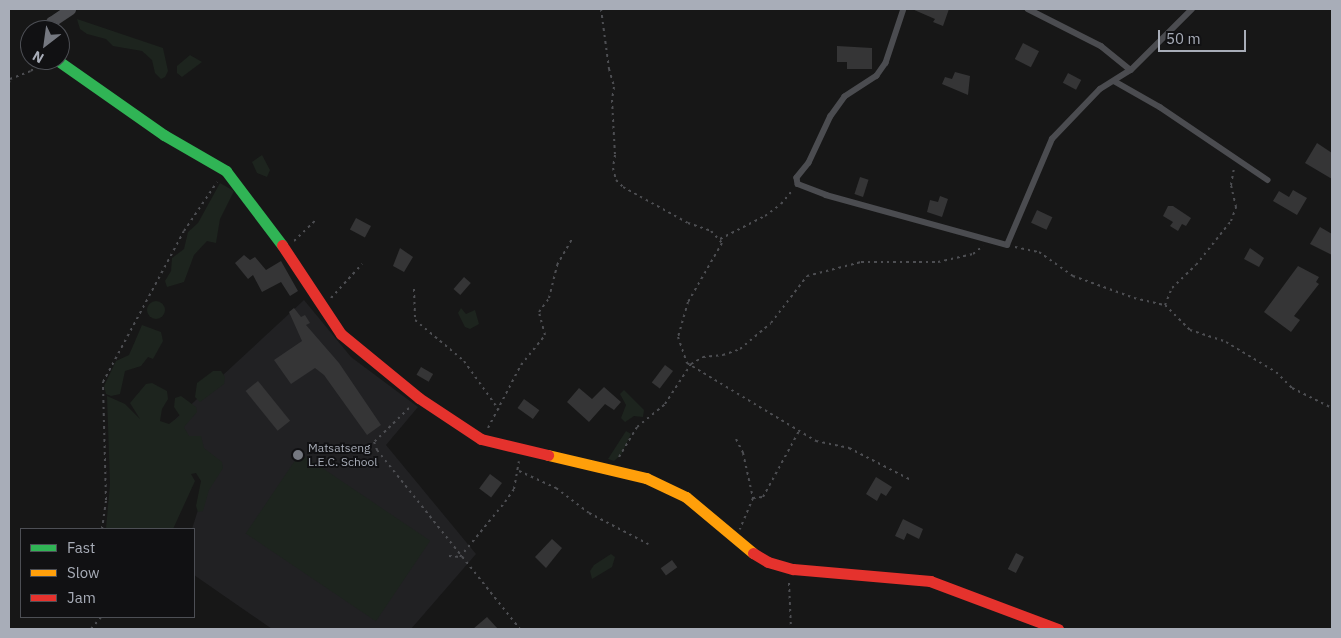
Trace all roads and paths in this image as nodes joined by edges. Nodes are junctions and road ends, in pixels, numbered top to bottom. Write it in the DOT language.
graph roads {
  1 [pos="70,9"];
  2 [pos="601,9"];
  3 [pos="904,9"];
  4 [pos="1028,9"];
  5 [pos="1192,9"];
  6 [pos="54,20"];
  7 [pos="70,69"];
  8 [pos="32,70"];
  9 [pos="1131,70"];
  10 [pos="9,75"];
  11 [pos="10,79"];
  12 [pos="1114,81"];
  13 [pos="9,83"];
  14 [pos="1237,159"];
  15 [pos="226,171"];
  16 [pos="1268,180"];
  17 [pos="798,184"];
  18 [pos="315,221"];
  19 [pos="572,239"];
  20 [pos="720,239"];
  21 [pos="987,240"];
  22 [pos="1008,245"];
  23 [pos="284,248"];
  24 [pos="362,264"];
  25 [pos="414,289"];
  26 [pos="320,302"];
  27 [pos="1165,305"];
  28 [pos="690,364"];
  29 [pos="419,398"];
  30 [pos="1332,408"];
  31 [pos="499,410"];
  32 [pos="799,430"];
  33 [pos="481,439"];
  34 [pos="736,439"];
  35 [pos="516,449"];
  36 [pos="612,470"];
  37 [pos="519,471"];
  38 [pos="910,480"];
  39 [pos="753,498"];
  40 [pos="102,528"];
  41 [pos="735,540"];
  42 [pos="648,544"];
  43 [pos="449,556"];
  44 [pos="460,556"];
  45 [pos="788,568"];
  46 [pos="100,618"];
  47 [pos="91,629"];
  48 [pos="520,629"];
  49 [pos="791,629"];
  50 [pos="1058,629"];
  1 -- 6 [label="street"];
  2 -- 20 [label="path"];
  3 -- 17 [label="lane"];
  4 -- 9 [label="lane"];
  5 -- 9 [label="lane"];
  7 -- 15 [label="street"];
  8 -- 11 [label="path"];
  9 -- 12 [label="lane"];
  10 -- 11 [label="path"];
  11 -- 13 [label="path"];
  12 -- 14 [label="lane"];
  12 -- 22 [label="lane"];
  14 -- 16 [label="lane"];
  14 -- 27 [label="path"];
  15 -- 23 [label="street"];
  15 -- 40 [label="path"];
  17 -- 20 [label="path"];
  17 -- 21 [label="lane"];
  18 -- 23 [label="path"];
  19 -- 31 [label="path"];
  20 -- 28 [label="path"];
  21 -- 22 [label="lane"];
  21 -- 28 [label="path"];
  22 -- 27 [label="path"];
  23 -- 26 [label="street"];
  24 -- 26 [label="path"];
  25 -- 31 [label="path"];
  26 -- 29 [label="street"];
  27 -- 30 [label="path"];
  28 -- 32 [label="path"];
  28 -- 36 [label="path"];
  29 -- 33 [label="street"];
  29 -- 44 [label="path"];
  31 -- 33 [label="path"];
  32 -- 38 [label="path"];
  32 -- 39 [label="path"];
  33 -- 35 [label="street"];
  34 -- 39 [label="path"];
  35 -- 36 [label="street"];
  35 -- 37 [label="path"];
  36 -- 41 [label="street"];
  37 -- 42 [label="path"];
  37 -- 44 [label="path"];
  39 -- 41 [label="path"];
  41 -- 45 [label="street"];
  43 -- 44 [label="path"];
  44 -- 48 [label="path"];
  45 -- 49 [label="path"];
  45 -- 50 [label="street"];
  46 -- 47 [label="path"];
}
